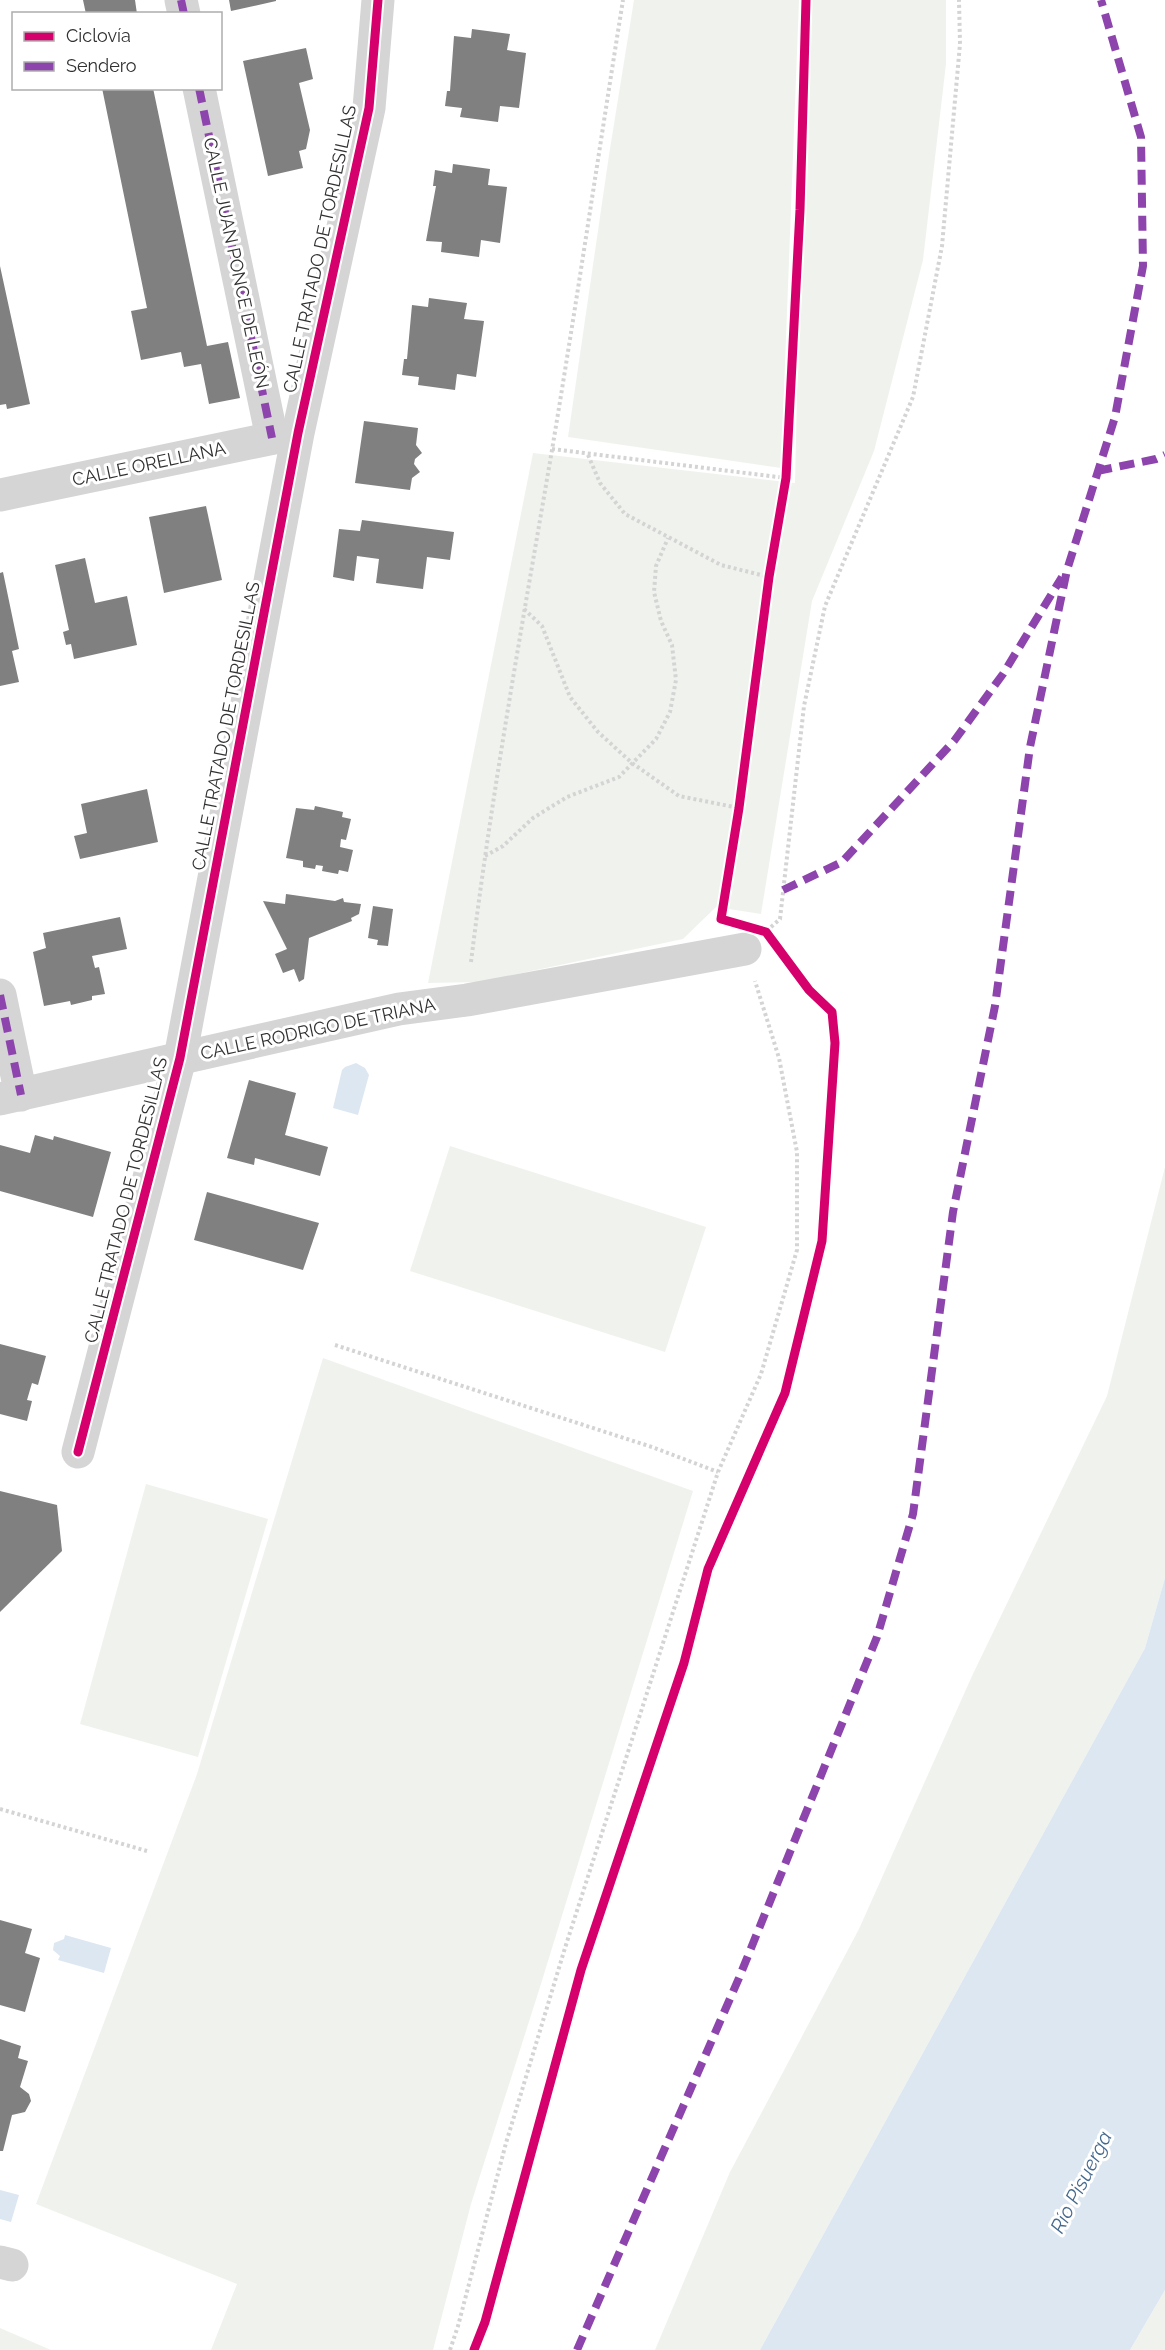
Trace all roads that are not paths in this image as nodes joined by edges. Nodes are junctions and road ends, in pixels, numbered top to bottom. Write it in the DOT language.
graph roads {
  1 [pos="378,0"];
  2 [pos="200,90"];
  3 [pos="285,435"];
  4 [pos="0,495"];
  5 [pos="762,941"];
  6 [pos="0,995"];
  7 [pos="180,1058"];
  8 [pos="11,1097"];
  9 [pos="78,1452"];
  1 -- 3 [label="street, CALLE TRATADO DE TORDESILLAS"];
  2 -- 3 [label="street, CALLE JUAN PONCE DE LEÓN"];
  3 -- 4 [label="street, CALLE ORELLANA"];
  3 -- 7 [label="street, CALLE TRATADO DE TORDESILLAS"];
  5 -- 7 [label="street, CALLE RODRIGO DE TRIANA"];
  6 -- 8 [label="street"];
  7 -- 8 [label="street, CALLE RODRIGO DE TRIANA"];
  7 -- 9 [label="street, CALLE TRATADO DE TORDESILLAS"];
}
